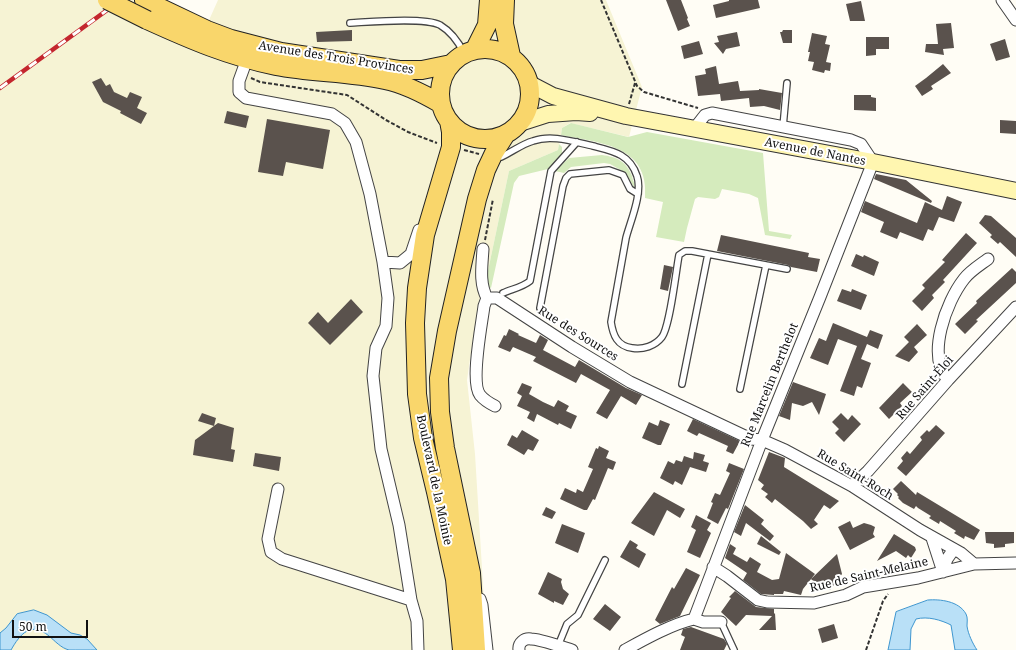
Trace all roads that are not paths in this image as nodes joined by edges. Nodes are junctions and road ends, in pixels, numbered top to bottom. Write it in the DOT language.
graph roads {
  1 [pos="107,0"];
  2 [pos="489,0"];
  3 [pos="505,0"];
  4 [pos="1002,0"];
  5 [pos="149,9"];
  6 [pos="1016,20"];
  7 [pos="350,23"];
  8 [pos="463,56"];
  9 [pos="511,56"];
  10 [pos="244,65"];
  11 [pos="787,83"];
  12 [pos="530,84"];
  13 [pos="441,104"];
  14 [pos="620,115"];
  15 [pos="449,121"];
  16 [pos="783,127"];
  17 [pos="513,129"];
  18 [pos="694,129"];
  19 [pos="577,142"];
  20 [pos="494,153"];
  21 [pos="873,162"];
  22 [pos="439,186"];
  23 [pos="1016,191"];
  24 [pos="638,194"];
  25 [pos="483,249"];
  26 [pos="708,254"];
  27 [pos="988,259"];
  28 [pos="383,262"];
  29 [pos="766,265"];
  30 [pos="787,270"];
  31 [pos="503,293"];
  32 [pos="487,298"];
  33 [pos="1016,307"];
  34 [pos="540,308"];
  35 [pos="948,380"];
  36 [pos="682,384"];
  37 [pos="740,389"];
  38 [pos="495,406"];
  39 [pos="762,440"];
  40 [pos="852,486"];
  41 [pos="278,489"];
  42 [pos="932,538"];
  43 [pos="954,549"];
  44 [pos="605,560"];
  45 [pos="1016,563"];
  46 [pos="974,564"];
  47 [pos="714,567"];
  48 [pos="943,572"];
  49 [pos="470,573"];
  50 [pos="411,600"];
  51 [pos="694,618"];
  52 [pos="721,622"];
  53 [pos="558,646"];
  54 [pos="418,650"];
  55 [pos="462,650"];
  56 [pos="476,650"];
  57 [pos="487,650"];
  58 [pos="519,650"];
  59 [pos="572,650"];
  60 [pos="625,650"];
  61 [pos="734,650"];
  1 -- 5 [label="main road, bridge"];
  2 -- 8 [label="main road"];
  3 -- 9 [label="main road"];
  4 -- 6 [label="street"];
  5 -- 8 [label="main road, Avenue des Trois Provinces"];
  5 -- 10 [label="main road, Avenue des Trois Provinces"];
  7 -- 8 [label="lane"];
  8 -- 9 [label="main road"];
  8 -- 13 [label="main road"];
  9 -- 12 [label="main road"];
  10 -- 13 [label="main road, Avenue des Trois Provinces"];
  10 -- 28 [label="street"];
  11 -- 16 [label="lane"];
  12 -- 14 [label="main road, Avenue de Nantes"];
  12 -- 17 [label="main road"];
  13 -- 15 [label="main road"];
  14 -- 17 [label="main road, Avenue de Nantes"];
  14 -- 18 [label="main road, Avenue de Nantes"];
  15 -- 17 [label="main road"];
  15 -- 22 [label="main road, Boulevard de la Moinie"];
  16 -- 18 [label="street"];
  16 -- 21 [label="street"];
  17 -- 20 [label="main road, Boulevard de la Moinie"];
  18 -- 21 [label="main road, Avenue de Nantes"];
  19 -- 20 [label="lane"];
  19 -- 24 [label="lane"];
  19 -- 31 [label="lane"];
  20 -- 49 [label="main road, Boulevard de la Moinie"];
  21 -- 23 [label="main road, Avenue de Nantes"];
  21 -- 39 [label="street, Rue Marcelin Berthelot"];
  22 -- 28 [label="street"];
  22 -- 55 [label="main road, Boulevard de la Moinie"];
  24 -- 26 [label="lane"];
  24 -- 34 [label="lane"];
  25 -- 32 [label="street"];
  26 -- 29 [label="lane"];
  26 -- 36 [label="lane"];
  27 -- 35 [label="street"];
  28 -- 50 [label="street"];
  29 -- 30 [label="lane"];
  29 -- 37 [label="lane"];
  32 -- 38 [label="street"];
  32 -- 39 [label="street, Rue des Sources"];
  33 -- 35 [label="street, Rue Saint-Éloi"];
  35 -- 40 [label="street, Rue Saint-Éloi"];
  39 -- 40 [label="street, Rue Saint-Roch"];
  39 -- 47 [label="street, Rue Marcelin Berthelot"];
  40 -- 42 [label="street, Rue Saint-Roch"];
  41 -- 50 [label="street"];
  42 -- 43 [label="street, Rue Saint-Roch"];
  42 -- 48 [label="street"];
  43 -- 46 [label="street, Rue Saint-Roch"];
  43 -- 48 [label="street"];
  44 -- 53 [label="lane"];
  45 -- 46 [label="street, Rue de Saint-Melaine"];
  46 -- 48 [label="street, Rue de Saint-Melaine"];
  47 -- 48 [label="street, Rue de Saint-Melaine"];
  47 -- 51 [label="street, Rue Marcelin Berthelot"];
  49 -- 56 [label="main road, Boulevard de la Moinie"];
  49 -- 57 [label="street"];
  50 -- 54 [label="street"];
  51 -- 52 [label="street"];
  51 -- 60 [label="street"];
  52 -- 61 [label="lane"];
  53 -- 58 [label="street"];
  53 -- 59 [label="street"];
}
